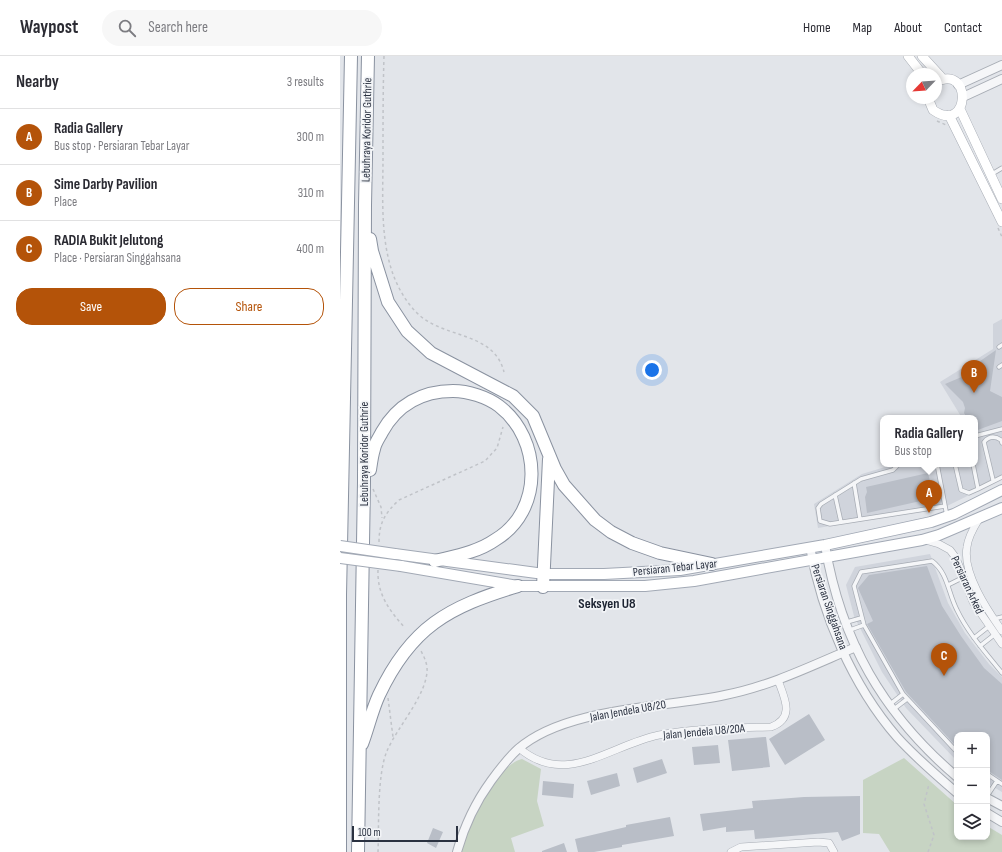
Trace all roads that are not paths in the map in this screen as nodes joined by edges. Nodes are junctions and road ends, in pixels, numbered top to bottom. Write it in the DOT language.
graph roads {
  1 [pos="351,56"];
  2 [pos="368,56"];
  3 [pos="908,56"];
  4 [pos="922,56"];
  5 [pos="1002,64"];
  6 [pos="917,68"];
  7 [pos="931,68"];
  8 [pos="1002,79"];
  9 [pos="942,81"];
  10 [pos="958,85"];
  11 [pos="963,97"];
  12 [pos="930,104"];
  13 [pos="960,109"];
  14 [pos="949,115"];
  15 [pos="1002,168"];
  16 [pos="991,175"];
  17 [pos="1002,199"];
  18 [pos="365,205"];
  19 [pos="1002,222"];
  20 [pos="346,280"];
  21 [pos="340,305"];
  22 [pos="1002,428"];
  23 [pos="978,435"];
  24 [pos="1002,444"];
  25 [pos="548,450"];
  26 [pos="896,467"];
  27 [pos="938,467"];
  28 [pos="956,467"];
  29 [pos="974,467"];
  30 [pos="1002,476"];
  31 [pos="993,480"];
  32 [pos="364,482"];
  33 [pos="854,484"];
  34 [pos="978,489"];
  35 [pos="1002,490"];
  36 [pos="835,495"];
  37 [pos="945,506"];
  38 [pos="1002,508"];
  39 [pos="947,517"];
  40 [pos="860,519"];
  41 [pos="979,519"];
  42 [pos="841,522"];
  43 [pos="922,540"];
  44 [pos="825,545"];
  45 [pos="340,546"];
  46 [pos="810,547"];
  47 [pos="827,556"];
  48 [pos="340,558"];
  49 [pos="812,559"];
  50 [pos="435,560"];
  51 [pos="712,564"];
  52 [pos="544,574"];
  53 [pos="962,578"];
  54 [pos="948,585"];
  55 [pos="518,586"];
  56 [pos="543,588"];
  57 [pos="340,596"];
  58 [pos="1002,617"];
  59 [pos="861,618"];
  60 [pos="993,619"];
  61 [pos="864,625"];
  62 [pos="847,627"];
  63 [pos="988,627"];
  64 [pos="1002,631"];
  65 [pos="994,635"];
  66 [pos="974,638"];
  67 [pos="1002,644"];
  68 [pos="980,646"];
  69 [pos="856,647"];
  70 [pos="844,652"];
  71 [pos="1002,673"];
  72 [pos="778,680"];
  73 [pos="904,694"];
  74 [pos="907,699"];
  75 [pos="890,708"];
  76 [pos="519,748"];
  77 [pos="954,749"];
  78 [pos="359,755"];
  79 [pos="954,774"];
  80 [pos="990,778"];
  81 [pos="997,781"];
  82 [pos="1002,784"];
  83 [pos="954,790"];
  84 [pos="990,792"];
  85 [pos="990,799"];
  86 [pos="1002,806"];
  87 [pos="990,815"];
  88 [pos="1002,822"];
  89 [pos="340,852"];
  90 [pos="358,852"];
  91 [pos="457,852"];
  92 [pos="731,852"];
  93 [pos="834,852"];
  1 -- 20 [label="highway, Lebuhraya Koridor Guthrie"];
  2 -- 18 [label="highway, Lebuhraya Koridor Guthrie"];
  3 -- 6 [label="main road"];
  4 -- 7 [label="main road"];
  5 -- 10 [label="street"];
  8 -- 11 [label="street"];
  9 -- 10 [label="main road"];
  10 -- 11 [label="main road"];
  11 -- 13 [label="main road"];
  12 -- 14 [label="main road"];
  13 -- 14 [label="main road"];
  13 -- 16 [label="main road"];
  14 -- 19 [label="main road"];
  15 -- 16 [label="lane"];
  16 -- 17 [label="main road"];
  18 -- 25 [label="highway"];
  18 -- 32 [label="highway, Lebuhraya Koridor Guthrie"];
  20 -- 21 [label="highway"];
  20 -- 57 [label="highway, Lebuhraya Koridor Guthrie"];
  22 -- 23 [label="lane"];
  24 -- 31 [label="lane"];
  25 -- 51 [label="highway"];
  25 -- 52 [label="highway"];
  26 -- 33 [label="lane"];
  27 -- 37 [label="lane"];
  28 -- 34 [label="lane"];
  29 -- 34 [label="lane"];
  30 -- 31 [label="lane"];
  31 -- 34 [label="lane"];
  32 -- 50 [label="highway"];
  32 -- 78 [label="highway, Lebuhraya Koridor Guthrie"];
  33 -- 36 [label="lane"];
  33 -- 40 [label="lane"];
  35 -- 39 [label="main road, Persiaran Tebar Layar"];
  36 -- 42 [label="lane"];
  36 -- 42 [label="lane"];
  37 -- 39 [label="lane"];
  37 -- 40 [label="lane"];
  38 -- 41 [label="main road, Persiaran Tebar Layar"];
  39 -- 44 [label="main road, Persiaran Tebar Layar"];
  40 -- 42 [label="lane"];
  41 -- 43 [label="main road, Persiaran Tebar Layar"];
  41 -- 60 [label="street, Persiaran Arked"];
  43 -- 47 [label="main road, Persiaran Tebar Layar"];
  43 -- 53 [label="street, Persiaran Arked"];
  44 -- 46 [label="main road, Persiaran Tebar Layar"];
  44 -- 47 [label="street, Persiaran Singgahsana"];
  45 -- 50 [label="main road, Persiaran Tebar Layar, bridge"];
  46 -- 49 [label="street, Persiaran Singgahsana"];
  46 -- 51 [label="main road, Persiaran Tebar Layar"];
  47 -- 49 [label="main road, Persiaran Tebar Layar"];
  47 -- 62 [label="street, Persiaran Singgahsana"];
  48 -- 55 [label="main road, Persiaran Tebar Layar, bridge"];
  49 -- 56 [label="main road, Persiaran Tebar Layar"];
  49 -- 70 [label="street, Persiaran Singgahsana"];
  50 -- 52 [label="main road, Persiaran Tebar Layar"];
  51 -- 52 [label="main road, Persiaran Tebar Layar"];
  52 -- 56 [label="highway"];
  53 -- 54 [label="lane"];
  53 -- 63 [label="street, Persiaran Arked"];
  54 -- 59 [label="lane"];
  54 -- 66 [label="lane"];
  55 -- 56 [label="main road, Persiaran Tebar Layar"];
  55 -- 78 [label="highway"];
  57 -- 89 [label="highway, Lebuhraya Koridor Guthrie"];
  58 -- 60 [label="lane"];
  59 -- 61 [label="lane"];
  59 -- 62 [label="lane"];
  60 -- 64 [label="street, Persiaran Arked"];
  61 -- 62 [label="lane"];
  61 -- 73 [label="lane"];
  62 -- 69 [label="street, Persiaran Singgahsana"];
  63 -- 65 [label="street, Persiaran Arked"];
  63 -- 66 [label="lane"];
  65 -- 67 [label="street, Persiaran Arked"];
  65 -- 68 [label="lane"];
  66 -- 68 [label="lane"];
  68 -- 71 [label="lane"];
  69 -- 70 [label="street, Jalan Jendela U8/20"];
  69 -- 75 [label="street, Persiaran Singgahsana"];
  70 -- 72 [label="street, Jalan Jendela U8/20"];
  70 -- 83 [label="street, Persiaran Singgahsana"];
  72 -- 76 [label="street, Jalan Jendela U8/20"];
  72 -- 76 [label="street, Jalan Jendela U8/20A"];
  73 -- 74 [label="lane"];
  73 -- 75 [label="lane"];
  74 -- 75 [label="lane"];
  74 -- 77 [label="lane"];
  75 -- 79 [label="street, Persiaran Singgahsana"];
  76 -- 91 [label="street, Jalan Jendela U8/20"];
  78 -- 90 [label="highway, Lebuhraya Koridor Guthrie"];
  80 -- 81 [label="lane"];
  81 -- 82 [label="lane"];
  81 -- 84 [label="lane"];
  85 -- 86 [label="street"];
  87 -- 88 [label="street"];
  92 -- 93 [label="street"];
}
